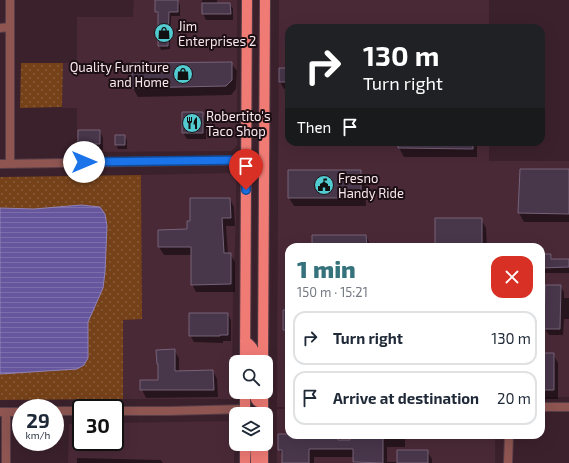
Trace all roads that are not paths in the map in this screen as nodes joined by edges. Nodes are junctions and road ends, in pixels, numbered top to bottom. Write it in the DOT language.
graph roads {
  1 [pos="10,0"];
  2 [pos="247,0"];
  3 [pos="265,0"];
  4 [pos="10,27"];
  5 [pos="0,28"];
  6 [pos="246,160"];
  7 [pos="264,160"];
  8 [pos="0,164"];
  9 [pos="10,164"];
  10 [pos="245,341"];
  11 [pos="245,355"];
  12 [pos="254,355"];
  13 [pos="263,355"];
  14 [pos="256,399"];
  15 [pos="263,399"];
  16 [pos="263,403"];
  17 [pos="263,407"];
  18 [pos="569,407"];
  19 [pos="545,408"];
  20 [pos="124,411"];
  21 [pos="3,412"];
  22 [pos="229,412"];
  23 [pos="509,439"];
  24 [pos="245,451"];
  25 [pos="255,451"];
  26 [pos="263,451"];
  27 [pos="6,463"];
  28 [pos="245,463"];
  29 [pos="256,463"];
  30 [pos="263,463"];
  31 [pos="508,463"];
  1 -- 4 [label="street"];
  2 -- 6 [label="main road"];
  3 -- 7 [label="main road"];
  4 -- 5 [label="street"];
  4 -- 9 [label="street"];
  6 -- 7 [label="street"];
  6 -- 9 [label="street"];
  6 -- 10 [label="main road"];
  7 -- 13 [label="main road"];
  8 -- 9 [label="street"];
  10 -- 11 [label="main road"];
  10 -- 12 [label="main road"];
  14 -- 16 [label="main road"];
  15 -- 16 [label="main road"];
  16 -- 17 [label="main road"];
  18 -- 19 [label="street"];
  20 -- 22 [label="street"];
  21 -- 27 [label="street"];
  23 -- 31 [label="street"];
  24 -- 28 [label="main road"];
  25 -- 29 [label="main road"];
  26 -- 30 [label="main road"];
}
